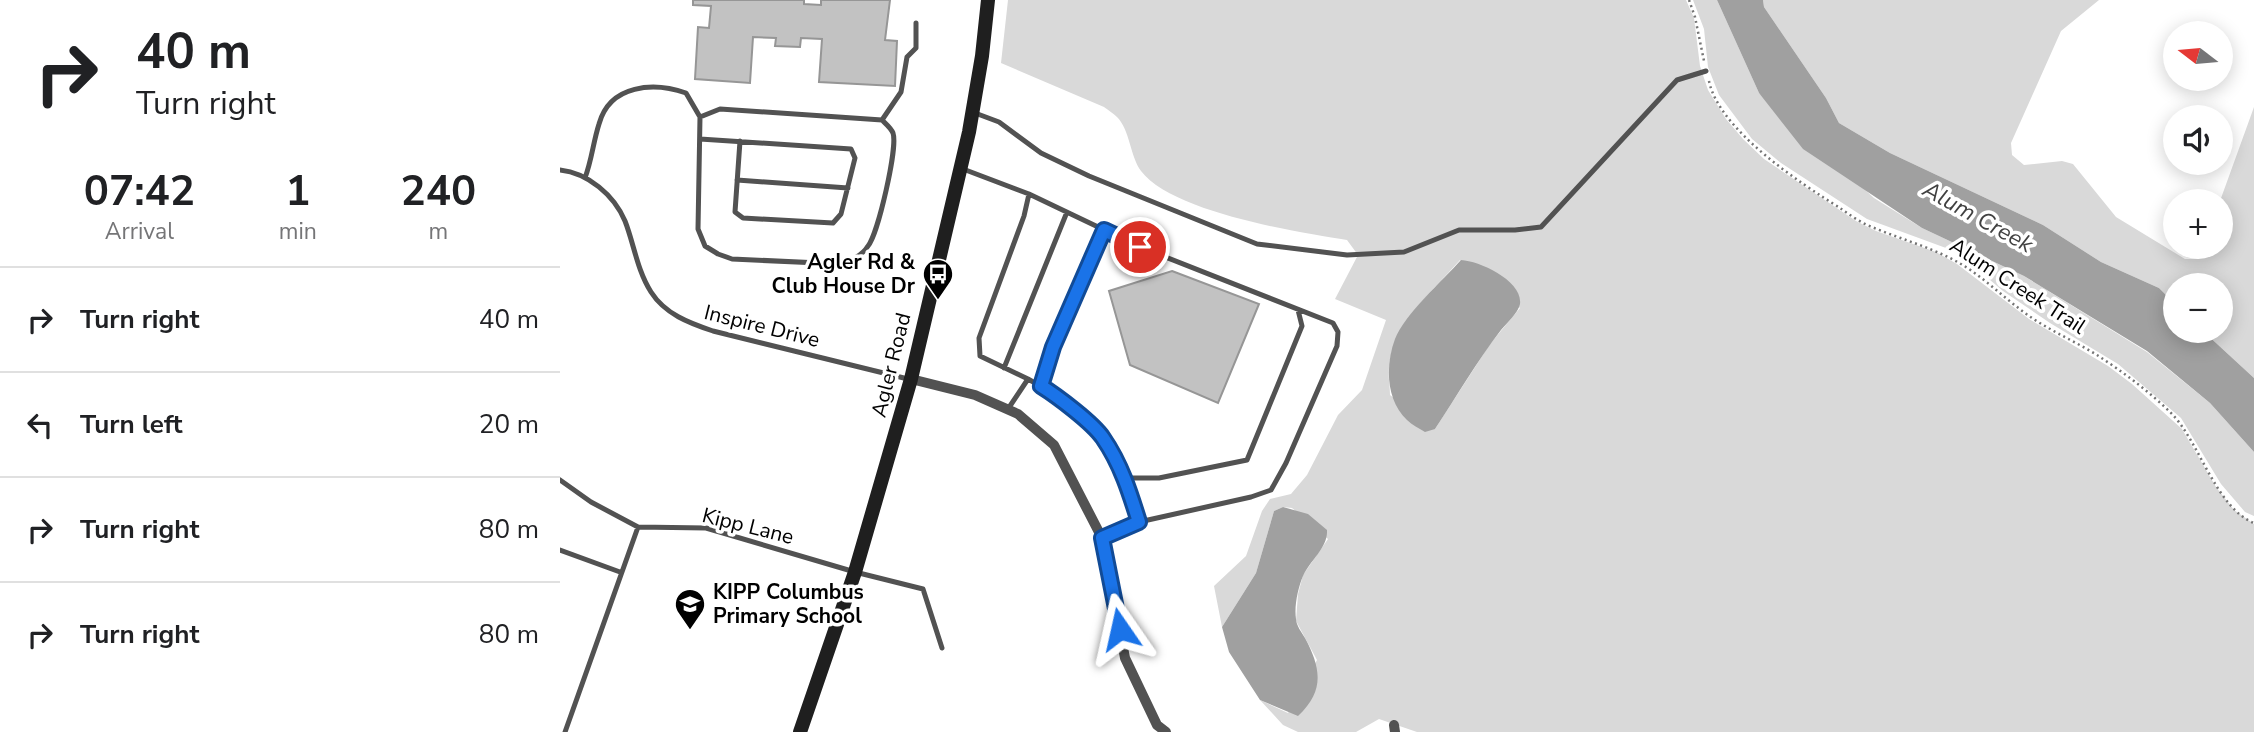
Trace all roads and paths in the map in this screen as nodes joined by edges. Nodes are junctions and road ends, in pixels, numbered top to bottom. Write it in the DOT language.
graph roads {
  1 [pos="988,0"];
  2 [pos="1689,0"];
  3 [pos="916,23"];
  4 [pos="1706,71"];
  5 [pos="972,111"];
  6 [pos="700,117"];
  7 [pos="882,120"];
  8 [pos="700,139"];
  9 [pos="740,141"];
  10 [pos="960,168"];
  11 [pos="560,170"];
  12 [pos="585,178"];
  13 [pos="737,180"];
  14 [pos="848,188"];
  15 [pos="1029,194"];
  16 [pos="1067,212"];
  17 [pos="1104,230"];
  18 [pos="1298,310"];
  19 [pos="1004,368"];
  20 [pos="911,379"];
  21 [pos="1028,379"];
  22 [pos="1041,386"];
  23 [pos="1008,409"];
  24 [pos="1125,478"];
  25 [pos="560,480"];
  26 [pos="1139,522"];
  27 [pos="2254,523"];
  28 [pos="638,527"];
  29 [pos="1102,538"];
  30 [pos="560,550"];
  31 [pos="621,572"];
  32 [pos="855,572"];
  33 [pos="942,648"];
  34 [pos="565,732"];
  35 [pos="800,732"];
  36 [pos="1166,732"];
  1 -- 5 [label="main road, Agler Road"];
  2 -- 4 [label="path, Alum Creek Trail"];
  3 -- 7 [label="lane"];
  4 -- 5 [label="lane"];
  4 -- 27 [label="path, Alum Creek Trail"];
  5 -- 10 [label="main road, Agler Road"];
  6 -- 7 [label="lane"];
  6 -- 8 [label="lane"];
  6 -- 12 [label="lane"];
  7 -- 8 [label="lane"];
  8 -- 9 [label="lane"];
  9 -- 13 [label="lane"];
  9 -- 14 [label="lane"];
  10 -- 15 [label="lane"];
  10 -- 20 [label="main road, Agler Road"];
  11 -- 12 [label="lane, Inspire Drive"];
  12 -- 20 [label="lane, Inspire Drive"];
  13 -- 14 [label="lane"];
  13 -- 14 [label="lane"];
  15 -- 16 [label="lane"];
  15 -- 19 [label="lane"];
  16 -- 17 [label="lane"];
  16 -- 19 [label="lane"];
  17 -- 18 [label="lane"];
  17 -- 22 [label="lane"];
  18 -- 24 [label="lane"];
  18 -- 26 [label="lane"];
  19 -- 21 [label="lane"];
  20 -- 23 [label="street"];
  20 -- 32 [label="main road, Agler Road"];
  21 -- 22 [label="lane"];
  21 -- 23 [label="lane"];
  22 -- 24 [label="lane"];
  23 -- 29 [label="street"];
  24 -- 26 [label="lane"];
  25 -- 28 [label="lane, Kipp Lane"];
  26 -- 29 [label="lane"];
  28 -- 31 [label="lane"];
  28 -- 32 [label="lane, Kipp Lane"];
  29 -- 36 [label="street"];
  30 -- 31 [label="lane"];
  31 -- 34 [label="lane"];
  32 -- 33 [label="lane, Kipp Lane"];
  32 -- 35 [label="main road, Agler Road"];
}
